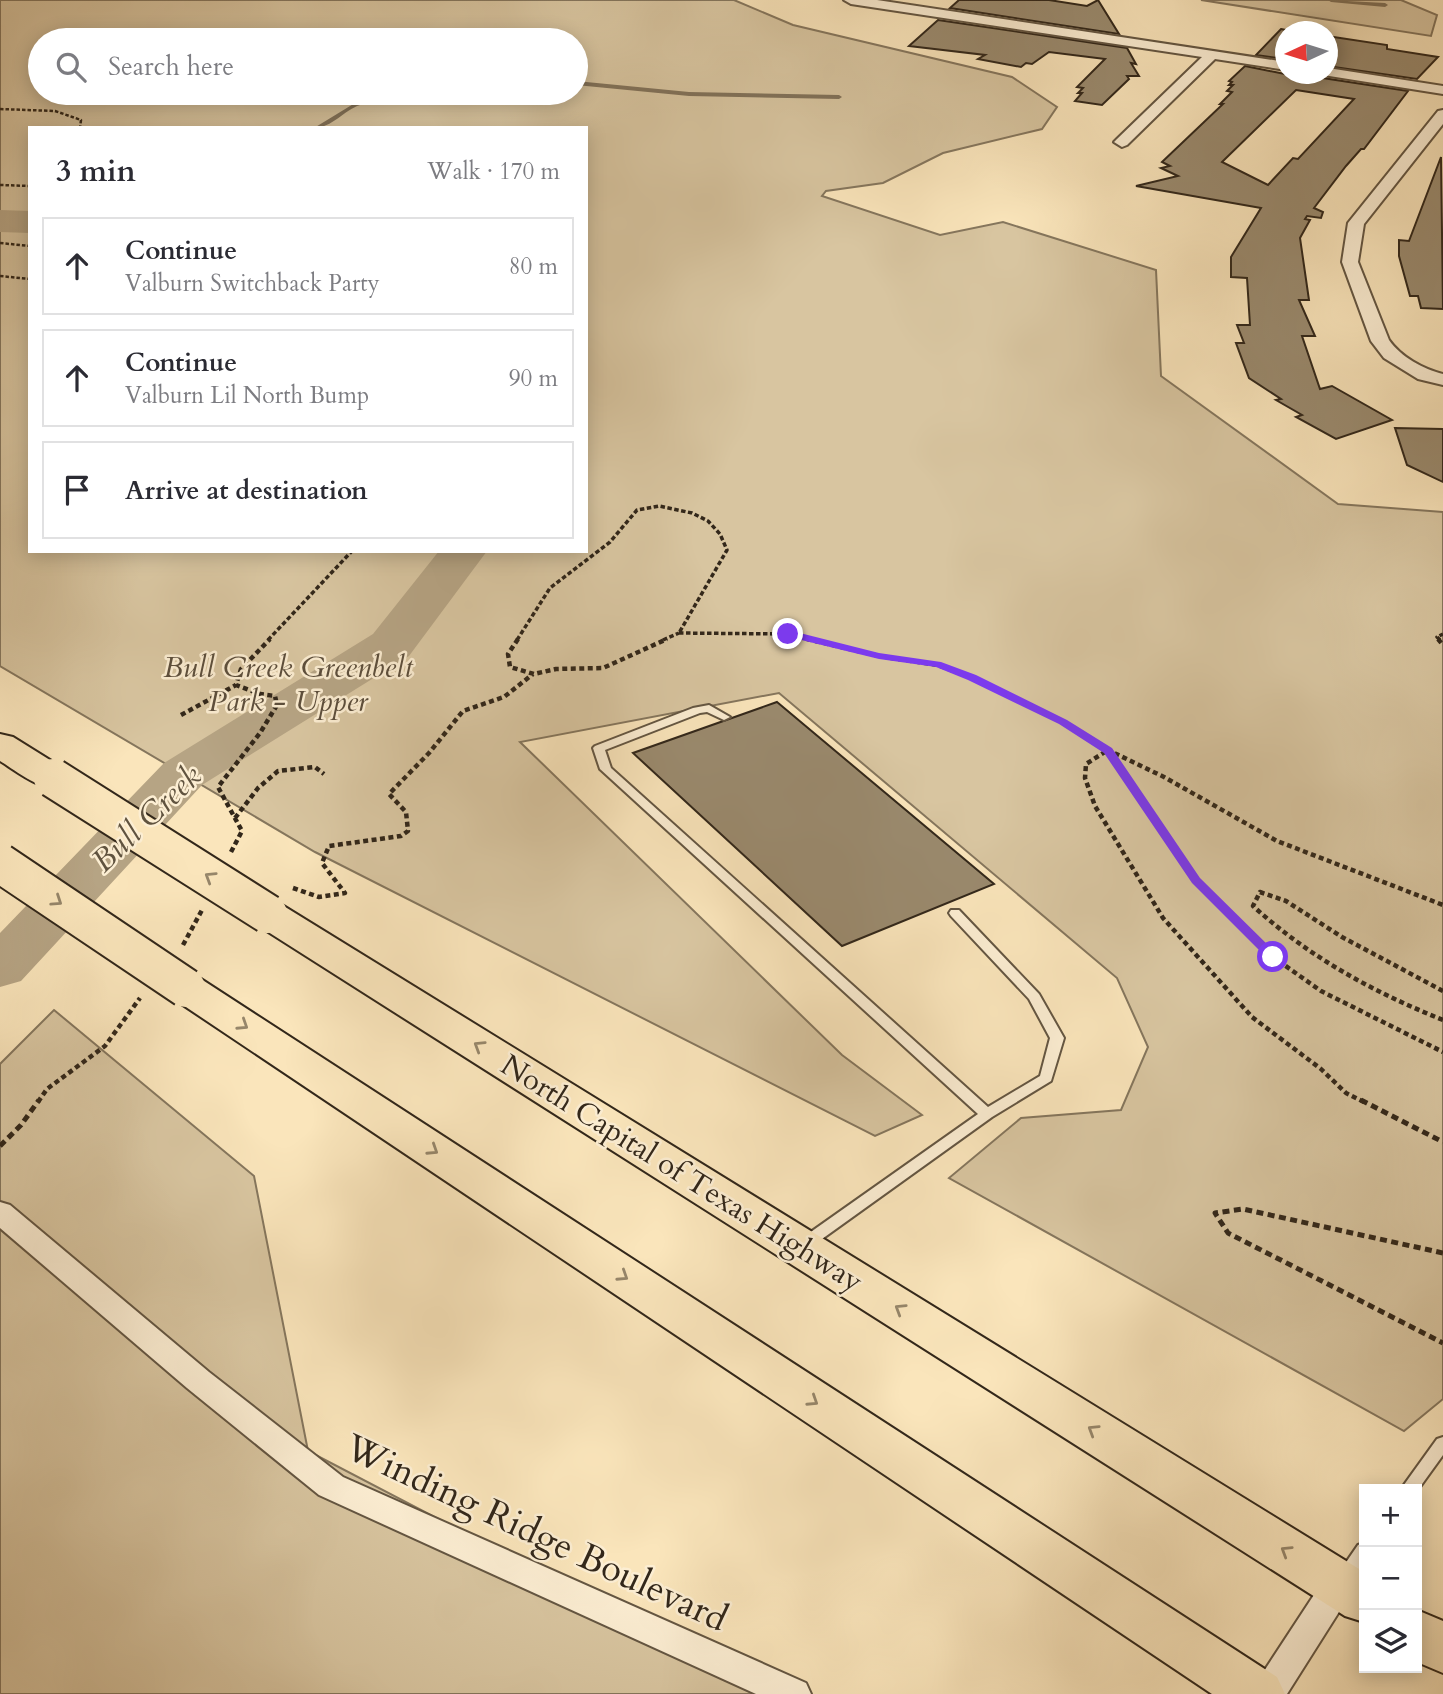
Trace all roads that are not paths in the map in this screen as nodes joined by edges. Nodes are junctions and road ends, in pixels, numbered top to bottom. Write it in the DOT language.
graph roads {
  1 [pos="851,0"];
  2 [pos="1213,54"];
  3 [pos="1275,64"];
  4 [pos="1338,74"];
  5 [pos="1443,90"];
  6 [pos="1443,114"];
  7 [pos="1122,142"];
  8 [pos="1443,380"];
  9 [pos="724,718"];
  10 [pos="0,745"];
  11 [pos="0,863"];
  12 [pos="955,912"];
  13 [pos="988,1114"];
  14 [pos="0,1212"];
  15 [pos="800,1247"];
  16 [pos="1443,1443"];
  17 [pos="1413,1484"];
  18 [pos="1356,1578"];
  19 [pos="1422,1636"];
  20 [pos="1443,1650"];
  21 [pos="793,1694"];
  22 [pos="1257,1694"];
  23 [pos="1267,1694"];
  1 -- 2 [label="street"];
  2 -- 3 [label="street"];
  2 -- 7 [label="street"];
  4 -- 5 [label="street"];
  6 -- 8 [label="street"];
  9 -- 13 [label="lane"];
  15 -- 10 [label="highway, North Capital of Texas Highway, one-way, bridge"];
  11 -- 22 [label="highway, one-way, bridge"];
  12 -- 13 [label="lane"];
  13 -- 15 [label="lane"];
  14 -- 21 [label="street, Winding Ridge Boulevard"];
  18 -- 15 [label="highway, North Capital of Texas Highway, one-way"];
  16 -- 17 [label="lane"];
  18 -- 23 [label="street"];
  19 -- 20 [label="highway"];
}
